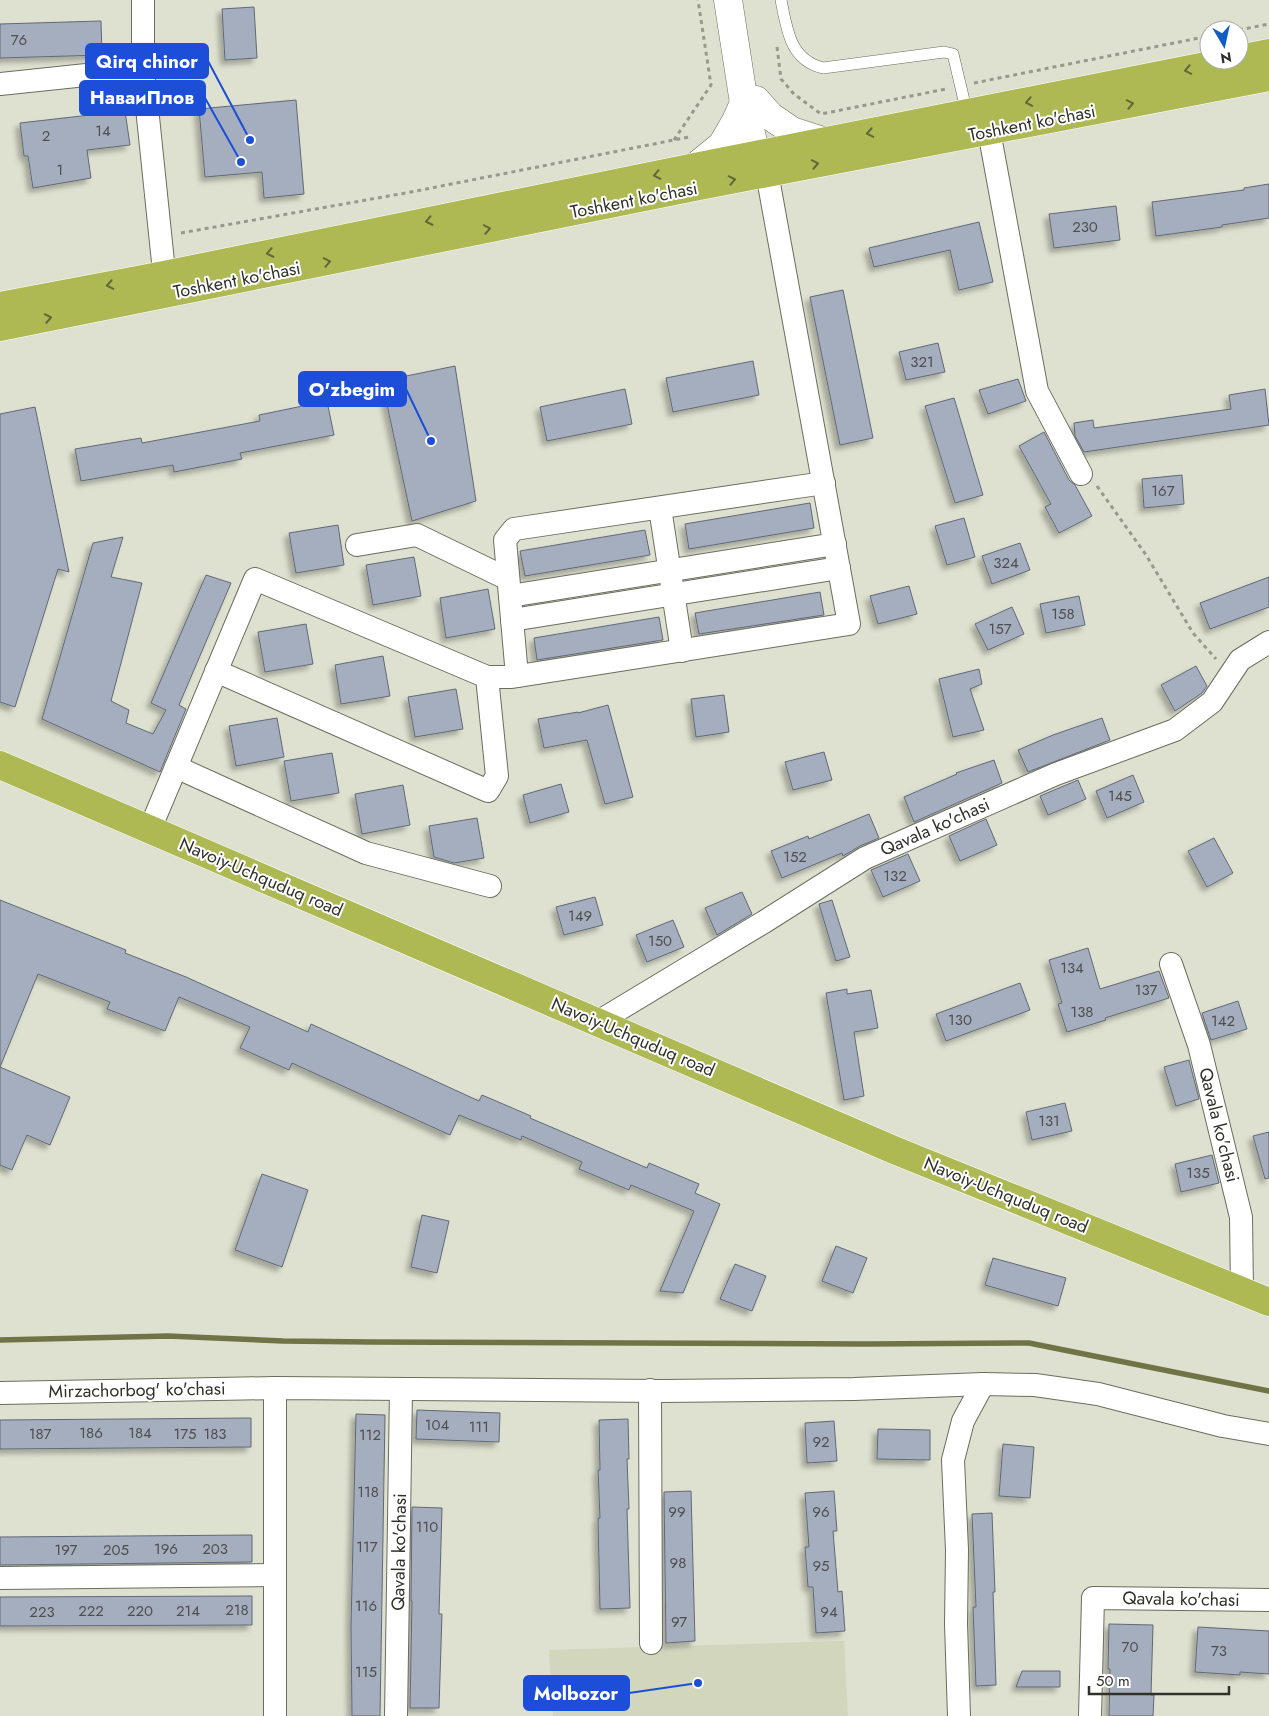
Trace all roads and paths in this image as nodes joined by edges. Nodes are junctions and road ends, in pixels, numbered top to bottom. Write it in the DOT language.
graph roads {
  1 [pos="143,0"];
  2 [pos="698,0"];
  3 [pos="728,0"];
  4 [pos="742,0"];
  5 [pos="781,0"];
  6 [pos="1269,24"];
  7 [pos="1249,28"];
  8 [pos="1269,53"];
  9 [pos="1249,58"];
  10 [pos="1199,68"];
  11 [pos="143,69"];
  12 [pos="1269,77"];
  13 [pos="0,84"];
  14 [pos="750,101"];
  15 [pos="968,114"];
  16 [pos="989,131"];
  17 [pos="689,137"];
  18 [pos="673,140"];
  19 [pos="826,142"];
  20 [pos="765,160"];
  21 [pos="695,167"];
  22 [pos="160,237"];
  23 [pos="165,285"];
  24 [pos="0,306"];
  25 [pos="0,327"];
  26 [pos="1081,474"];
  27 [pos="824,483"];
  28 [pos="660,508"];
  29 [pos="835,544"];
  30 [pos="357,545"];
  31 [pos="839,568"];
  32 [pos="669,570"];
  33 [pos="509,587"];
  34 [pos="673,594"];
  35 [pos="512,620"];
  36 [pos="1269,643"];
  37 [pos="682,651"];
  38 [pos="216,671"];
  39 [pos="1230,675"];
  40 [pos="517,676"];
  41 [pos="487,677"];
  42 [pos="0,765"];
  43 [pos="176,767"];
  44 [pos="150,829"];
  45 [pos="490,886"];
  46 [pos="1171,964"];
  47 [pos="598,1022"];
  48 [pos="1242,1291"];
  49 [pos="1269,1302"];
  50 [pos="982,1384"];
  51 [pos="275,1388"];
  52 [pos="401,1389"];
  53 [pos="650,1390"];
  54 [pos="0,1393"];
  55 [pos="1269,1434"];
  56 [pos="275,1575"];
  57 [pos="0,1578"];
  58 [pos="1269,1600"];
  59 [pos="651,1643"];
  60 [pos="275,1716"];
  61 [pos="396,1716"];
  62 [pos="959,1716"];
  63 [pos="1090,1716"];
  1 -- 11 [label="street"];
  2 -- 18 [label="path"];
  3 -- 14 [label="main road"];
  4 -- 14 [label="main road"];
  5 -- 15 [label="lane"];
  6 -- 7 [label="path"];
  8 -- 9 [label="highway, Toshkent ko'chasi"];
  10 -- 15 [label="highway, Toshkent ko'chasi, one-way"];
  11 -- 13 [label="street"];
  11 -- 22 [label="street"];
  16 -- 12 [label="highway, Toshkent ko'chasi, one-way"];
  14 -- 19 [label="main road"];
  14 -- 20 [label="main road"];
  14 -- 21 [label="main road"];
  15 -- 19 [label="highway, Toshkent ko'chasi, one-way"];
  20 -- 16 [label="highway, Toshkent ko'chasi, one-way"];
  16 -- 26 [label="street"];
  17 -- 18 [label="path"];
  18 -- 22 [label="path"];
  19 -- 20 [label="highway, Toshkent ko'chasi"];
  20 -- 21 [label="highway, Toshkent ko'chasi"];
  23 -- 20 [label="highway, Toshkent ko'chasi, one-way"];
  20 -- 27 [label="street"];
  21 -- 23 [label="highway, Toshkent ko'chasi, one-way"];
  22 -- 23 [label="street"];
  23 -- 24 [label="highway, Toshkent ko'chasi, one-way"];
  25 -- 23 [label="highway, Toshkent ko'chasi, one-way"];
  26 -- 39 [label="path"];
  27 -- 28 [label="street"];
  27 -- 29 [label="street"];
  28 -- 32 [label="street"];
  28 -- 33 [label="street"];
  29 -- 31 [label="street"];
  29 -- 32 [label="street"];
  30 -- 33 [label="street"];
  31 -- 34 [label="street"];
  31 -- 37 [label="street"];
  32 -- 33 [label="street"];
  32 -- 34 [label="street"];
  33 -- 35 [label="street"];
  34 -- 35 [label="street"];
  34 -- 37 [label="street"];
  35 -- 40 [label="street"];
  36 -- 39 [label="street, Qavala ko'chasi"];
  37 -- 40 [label="street"];
  38 -- 41 [label="street"];
  38 -- 41 [label="street"];
  38 -- 43 [label="street"];
  39 -- 47 [label="street, Qavala ko'chasi"];
  40 -- 41 [label="street"];
  42 -- 44 [label="highway, Navoiy-Uchquduq road"];
  43 -- 44 [label="street"];
  43 -- 45 [label="street"];
  44 -- 47 [label="highway, Navoiy-Uchquduq road"];
  46 -- 48 [label="street, Qavala ko'chasi"];
  47 -- 48 [label="highway, Navoiy-Uchquduq road"];
  48 -- 49 [label="highway, Navoiy-Uchquduq road"];
  50 -- 53 [label="street, Mirzachorbog' ko'chasi"];
  50 -- 55 [label="street, Mirzachorbog' ko'chasi"];
  50 -- 62 [label="street"];
  51 -- 52 [label="street, Mirzachorbog' ko'chasi"];
  51 -- 54 [label="street, Mirzachorbog' ko'chasi"];
  51 -- 56 [label="street"];
  52 -- 53 [label="street, Mirzachorbog' ko'chasi"];
  52 -- 61 [label="street, Qavala ko'chasi"];
  53 -- 59 [label="street"];
  56 -- 57 [label="street"];
  56 -- 60 [label="street"];
  58 -- 63 [label="street, Qavala ko'chasi"];
}
